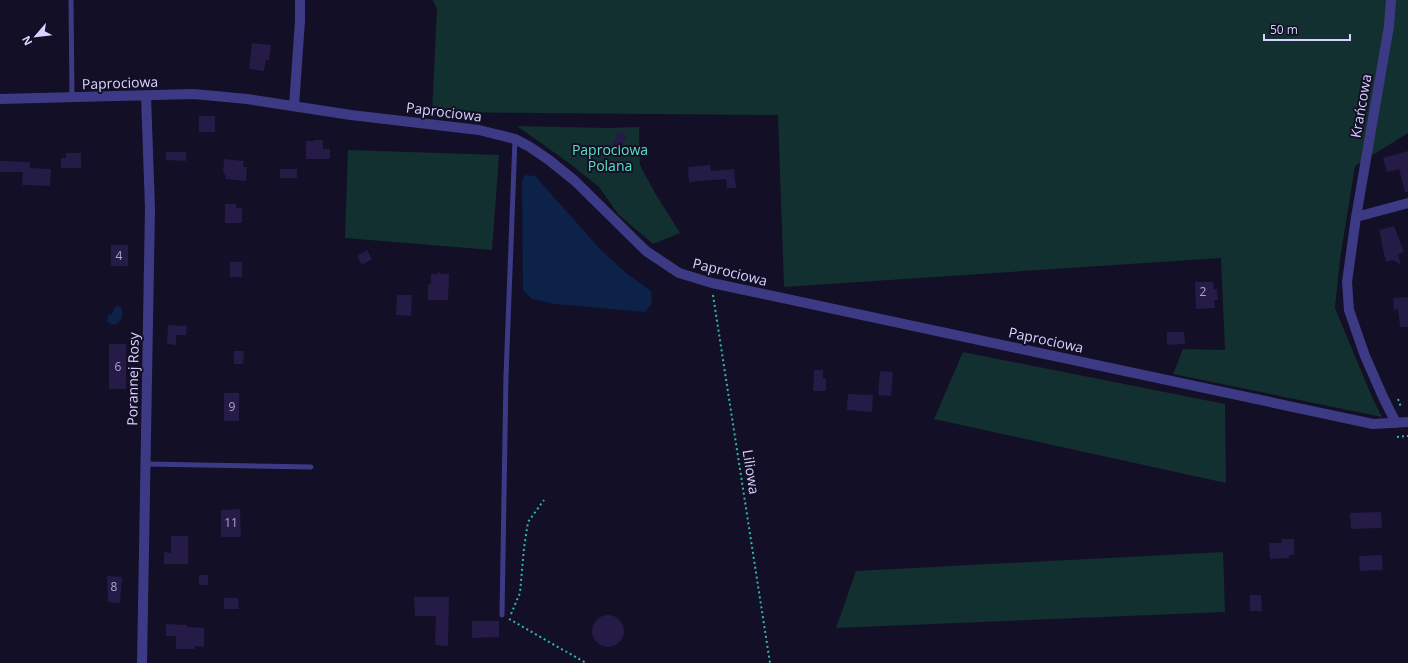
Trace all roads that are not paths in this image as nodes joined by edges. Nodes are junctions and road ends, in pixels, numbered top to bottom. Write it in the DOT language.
graph roads {
  1 [pos="71,0"];
  2 [pos="300,0"];
  3 [pos="1391,0"];
  4 [pos="146,96"];
  5 [pos="72,98"];
  6 [pos="0,99"];
  7 [pos="294,106"];
  8 [pos="515,139"];
  9 [pos="1408,203"];
  10 [pos="1356,217"];
  11 [pos="1408,422"];
  12 [pos="1396,423"];
  13 [pos="146,464"];
  14 [pos="311,467"];
  15 [pos="502,615"];
  16 [pos="142,663"];
  1 -- 5 [label="lane"];
  2 -- 7 [label="street"];
  3 -- 10 [label="street, Krańcowa"];
  4 -- 5 [label="street, Paprociowa"];
  4 -- 7 [label="street, Paprociowa"];
  4 -- 13 [label="street, Porannej Rosy"];
  5 -- 6 [label="street, Paprociowa"];
  7 -- 8 [label="street, Paprociowa"];
  8 -- 12 [label="street, Paprociowa"];
  8 -- 15 [label="lane"];
  9 -- 10 [label="street"];
  10 -- 12 [label="street, Krańcowa"];
  11 -- 12 [label="street, Paprociowa"];
  13 -- 14 [label="lane"];
  13 -- 16 [label="street, Porannej Rosy"];
}
